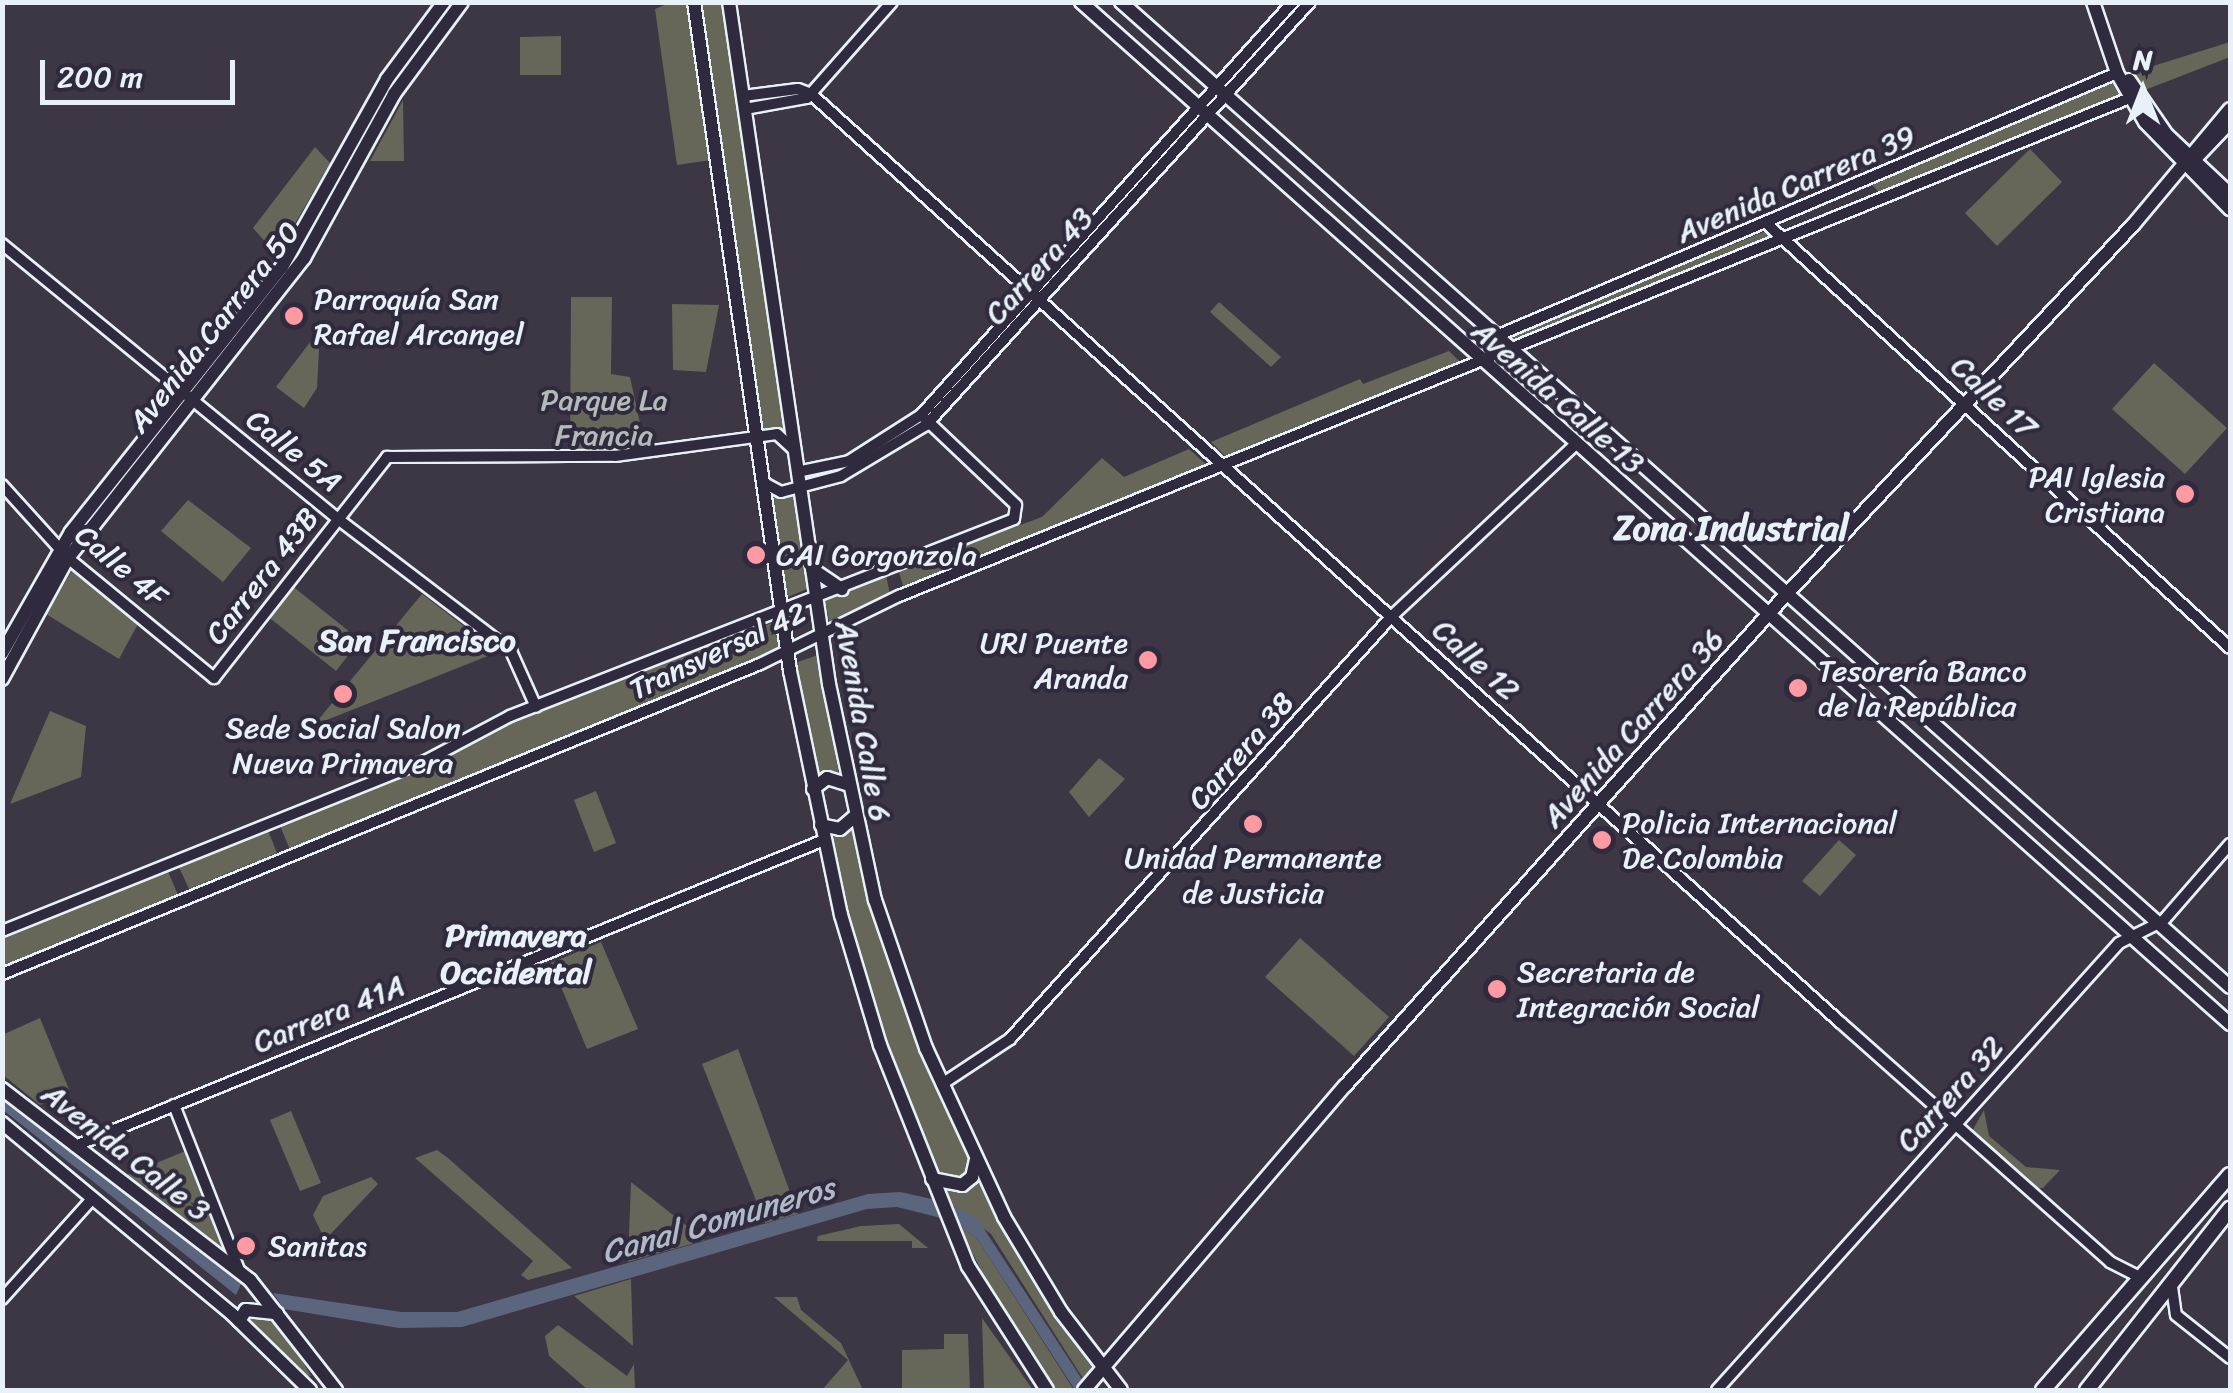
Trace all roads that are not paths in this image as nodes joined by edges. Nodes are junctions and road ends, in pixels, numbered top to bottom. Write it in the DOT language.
graph roads {
  1 [pos="444,2"];
  2 [pos="462,2"];
  3 [pos="694,2"];
  4 [pos="729,2"];
  5 [pos="892,2"];
  6 [pos="1081,2"];
  7 [pos="1121,2"];
  8 [pos="1294,2"];
  9 [pos="1310,2"];
  10 [pos="2093,2"];
  11 [pos="2102,2"];
  12 [pos="2120,72"];
  13 [pos="1219,91"];
  14 [pos="810,94"];
  15 [pos="2130,98"];
  16 [pos="744,102"];
  17 [pos="2230,109"];
  18 [pos="1202,111"];
  19 [pos="2230,122"];
  20 [pos="2188,160"];
  21 [pos="2230,194"];
  22 [pos="2230,208"];
  23 [pos="1766,224"];
  24 [pos="1785,241"];
  25 [pos="2,244"];
  26 [pos="1036,297"];
  27 [pos="1494,336"];
  28 [pos="1509,350"];
  29 [pos="1480,362"];
  30 [pos="188,396"];
  31 [pos="1965,405"];
  32 [pos="925,419"];
  33 [pos="756,436"];
  34 [pos="1574,446"];
  35 [pos="794,451"];
  36 [pos="1224,467"];
  37 [pos="797,472"];
  38 [pos="763,482"];
  39 [pos="2,486"];
  40 [pos="799,488"];
  41 [pos="338,519"];
  42 [pos="64,554"];
  43 [pos="812,568"];
  44 [pos="842,590"];
  45 [pos="1787,593"];
  46 [pos="816,600"];
  47 [pos="782,614"];
  48 [pos="1769,614"];
  49 [pos="1391,617"];
  50 [pos="821,632"];
  51 [pos="2230,648"];
  52 [pos="786,650"];
  53 [pos="2,653"];
  54 [pos="214,678"];
  55 [pos="2,679"];
  56 [pos="536,706"];
  57 [pos="847,784"];
  58 [pos="814,789"];
  59 [pos="1598,804"];
  60 [pos="854,817"];
  61 [pos="822,832"];
  62 [pos="2230,844"];
  63 [pos="2158,924"];
  64 [pos="2,930"];
  65 [pos="2131,936"];
  66 [pos="2,974"];
  67 [pos="2230,987"];
  68 [pos="2230,1024"];
  69 [pos="942,1084"];
  70 [pos="2,1088"];
  71 [pos="174,1104"];
  72 [pos="2,1123"];
  73 [pos="1956,1125"];
  74 [pos="75,1146"];
  75 [pos="976,1158"];
  76 [pos="2230,1175"];
  77 [pos="934,1183"];
  78 [pos="93,1198"];
  79 [pos="2230,1208"];
  80 [pos="2110,1262"];
  81 [pos="239,1270"];
  82 [pos="2138,1276"];
  83 [pos="2172,1287"];
  84 [pos="2123,1293"];
  85 [pos="2,1299"];
  86 [pos="277,1313"];
  87 [pos="239,1320"];
  88 [pos="2228,1356"];
  89 [pos="1103,1368"];
  90 [pos="322,1373"];
  91 [pos="1087,1387"];
  92 [pos="308,1389"];
  93 [pos="336,1390"];
  94 [pos="1047,1390"];
  95 [pos="1120,1390"];
  96 [pos="1716,1390"];
  97 [pos="2043,1390"];
  98 [pos="2087,1390"];
  1 -- 30 [label="main road, Avenida Carrera 50"];
  2 -- 30 [label="main road, Avenida Carrera 50"];
  3 -- 33 [label="main road, Avenida Calle 6"];
  4 -- 16 [label="main road, Avenida Calle 6"];
  5 -- 14 [label="street"];
  6 -- 18 [label="main road, Avenida Calle 13"];
  7 -- 13 [label="main road, Avenida Calle 13"];
  8 -- 13 [label="street, Carrera 43"];
  9 -- 13 [label="street, Carrera 43"];
  10 -- 12 [label="main road"];
  11 -- 12 [label="main road"];
  12 -- 15 [label="main road"];
  12 -- 20 [label="main road"];
  12 -- 23 [label="street, Avenida Carrera 39"];
  13 -- 18 [label="street, Carrera 43"];
  13 -- 27 [label="main road, Avenida Calle 13"];
  14 -- 16 [label="street"];
  14 -- 26 [label="street, Calle 12"];
  15 -- 20 [label="main road"];
  15 -- 24 [label="street, Avenida Carrera 39"];
  16 -- 35 [label="main road, Avenida Calle 6"];
  17 -- 20 [label="main road, Avenida Carrera 36"];
  18 -- 26 [label="street, Carrera 43"];
  18 -- 29 [label="main road, Avenida Calle 13"];
  19 -- 20 [label="main road, Avenida Carrera 36"];
  20 -- 21 [label="main road"];
  20 -- 22 [label="main road"];
  20 -- 31 [label="main road, Avenida Carrera 36"];
  23 -- 24 [label="street, Calle 17"];
  23 -- 27 [label="street, Avenida Carrera 39"];
  24 -- 28 [label="street, Avenida Carrera 39"];
  24 -- 31 [label="street, Calle 17"];
  25 -- 30 [label="street, Calle 5A"];
  26 -- 32 [label="street, Carrera 43"];
  26 -- 36 [label="street, Calle 12"];
  27 -- 28 [label="main road, Avenida Calle 13"];
  28 -- 29 [label="street, Transversal 42"];
  28 -- 45 [label="main road, Avenida Calle 13"];
  29 -- 34 [label="main road, Avenida Calle 13"];
  29 -- 36 [label="street, Transversal 42"];
  30 -- 41 [label="street, Calle 5A"];
  30 -- 42 [label="main road, Avenida Carrera 50"];
  31 -- 45 [label="main road, Avenida Carrera 36"];
  31 -- 51 [label="street, Calle 17"];
  32 -- 37 [label="street, Carrera 43"];
  32 -- 40 [label="street, Carrera 43"];
  32 -- 44 [label="street, Transversal 42"];
  33 -- 35 [label="street"];
  33 -- 38 [label="main road, Avenida Calle 6"];
  33 -- 41 [label="street, Carrera 43B"];
  34 -- 48 [label="main road, Avenida Calle 13"];
  34 -- 49 [label="street, Carrera 38"];
  35 -- 37 [label="main road, Avenida Calle 6"];
  36 -- 49 [label="street, Calle 12"];
  36 -- 50 [label="street, Transversal 42"];
  37 -- 40 [label="main road, Avenida Calle 6"];
  38 -- 40 [label="street, Carrera 43"];
  38 -- 47 [label="main road, Avenida Calle 6"];
  39 -- 42 [label="street, Calle 4F"];
  40 -- 43 [label="main road, Avenida Calle 6"];
  41 -- 54 [label="street, Carrera 43B"];
  41 -- 56 [label="street, Calle 5A"];
  42 -- 53 [label="main road, Avenida Carrera 50"];
  42 -- 54 [label="street, Calle 4F"];
  42 -- 55 [label="main road, Avenida Carrera 50"];
  43 -- 44 [label="main road"];
  43 -- 46 [label="main road, Avenida Calle 6"];
  44 -- 46 [label="street, Transversal 42"];
  45 -- 48 [label="main road, Avenida Carrera 36"];
  45 -- 63 [label="main road, Avenida Calle 13"];
  46 -- 47 [label="street, Transversal 42"];
  46 -- 50 [label="main road, Avenida Calle 6"];
  47 -- 52 [label="main road, Avenida Calle 6"];
  47 -- 56 [label="street, Transversal 42"];
  48 -- 59 [label="main road, Avenida Carrera 36"];
  48 -- 65 [label="main road, Avenida Calle 13"];
  49 -- 59 [label="street, Calle 12"];
  49 -- 69 [label="street, Carrera 38"];
  50 -- 52 [label="street, Transversal 42"];
  50 -- 57 [label="main road, Avenida Calle 6"];
  52 -- 58 [label="main road, Avenida Calle 6"];
  52 -- 66 [label="street, Transversal 42"];
  56 -- 64 [label="street, Transversal 42"];
  57 -- 58 [label="main road"];
  57 -- 60 [label="main road, Avenida Calle 6"];
  58 -- 61 [label="main road, Avenida Calle 6"];
  59 -- 73 [label="street, Calle 12"];
  59 -- 89 [label="main road, Avenida Carrera 36"];
  60 -- 61 [label="main road"];
  60 -- 69 [label="main road, Avenida Calle 6"];
  61 -- 71 [label="street, Carrera 41A"];
  61 -- 77 [label="main road, Avenida Calle 6"];
  62 -- 63 [label="street, Carrera 32"];
  63 -- 65 [label="street, Carrera 32"];
  63 -- 67 [label="main road, Avenida Calle 13"];
  65 -- 68 [label="main road, Avenida Calle 13"];
  65 -- 73 [label="street, Carrera 32"];
  69 -- 75 [label="main road, Avenida Calle 6"];
  70 -- 74 [label="main road, Avenida Calle 3"];
  71 -- 74 [label="street, Carrera 41A"];
  71 -- 81 [label="street"];
  72 -- 78 [label="main road, Avenida Calle 3"];
  73 -- 80 [label="street, Calle 12"];
  73 -- 96 [label="street, Carrera 32"];
  74 -- 81 [label="main road, Avenida Calle 3"];
  75 -- 77 [label="main road"];
  75 -- 89 [label="main road, Avenida Calle 6"];
  76 -- 82 [label="highway"];
  77 -- 94 [label="main road, Avenida Calle 6"];
  78 -- 85 [label="street"];
  78 -- 87 [label="main road, Avenida Calle 3"];
  79 -- 83 [label="highway"];
  80 -- 82 [label="street, Calle 12"];
  80 -- 84 [label="street, Calle 12"];
  81 -- 86 [label="main road, Avenida Calle 3"];
  82 -- 84 [label="highway"];
  83 -- 88 [label="street"];
  83 -- 98 [label="highway"];
  84 -- 97 [label="highway"];
  86 -- 87 [label="main road"];
  86 -- 90 [label="main road, Avenida Calle 3"];
  87 -- 92 [label="main road, Avenida Calle 3"];
  89 -- 91 [label="main road, Avenida Carrera 36"];
  89 -- 95 [label="main road, Avenida Calle 6"];
  90 -- 92 [label="main road"];
  90 -- 93 [label="main road, Avenida Calle 3"];
}
